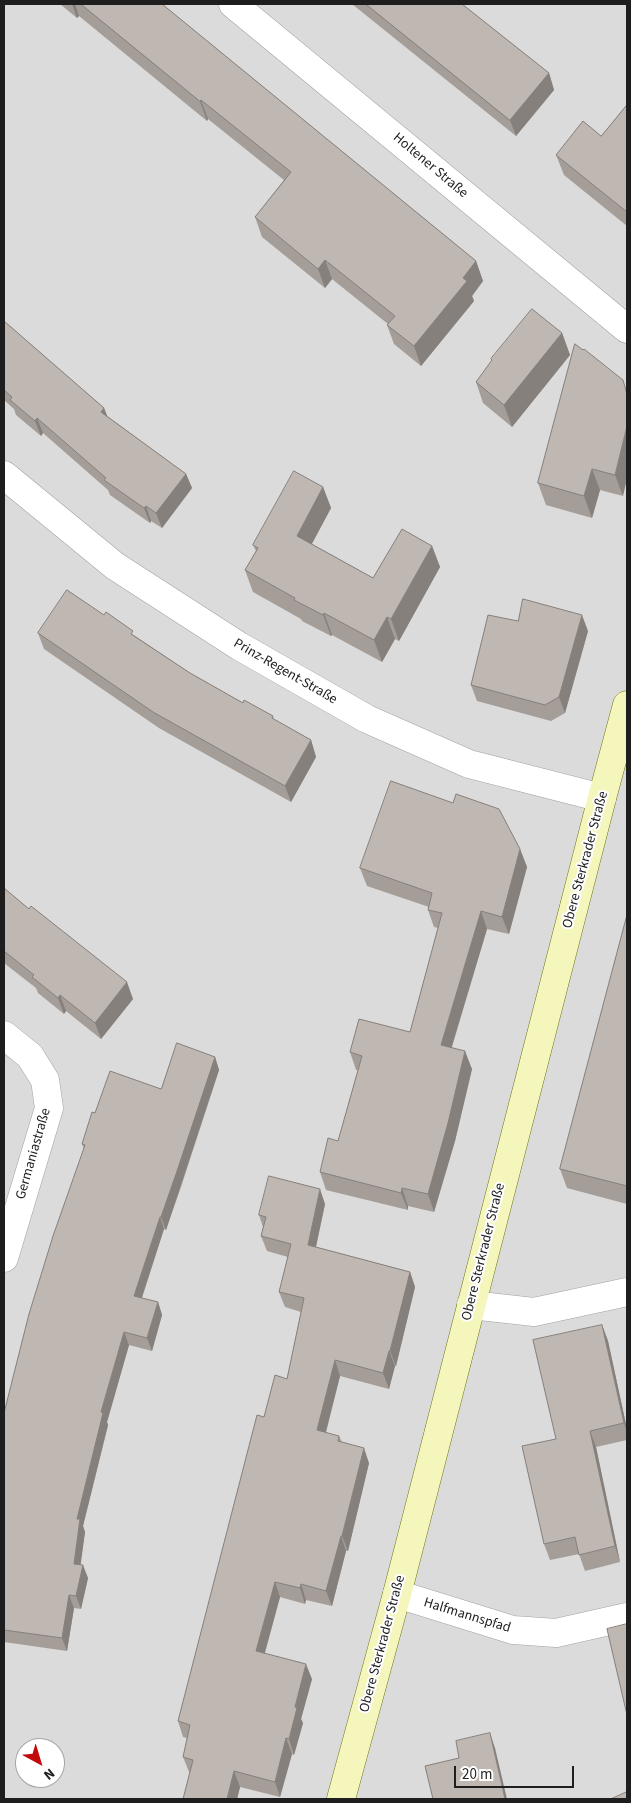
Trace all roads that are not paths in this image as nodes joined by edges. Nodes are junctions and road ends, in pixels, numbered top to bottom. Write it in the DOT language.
graph roads {
  1 [pos="233,4"];
  2 [pos="627,329"];
  3 [pos="4,475"];
  4 [pos="627,706"];
  5 [pos="602,798"];
  6 [pos="4,1035"];
  7 [pos="4,1258"];
  8 [pos="627,1292"];
  9 [pos="471,1305"];
  10 [pos="397,1594"];
  11 [pos="627,1617"];
  12 [pos="341,1799"];
  1 -- 2 [label="street, Holtener Straße"];
  3 -- 5 [label="street, Prinz-Regent-Straße"];
  4 -- 5 [label="street, Obere Sterkrader Straße"];
  5 -- 9 [label="street, Obere Sterkrader Straße"];
  6 -- 7 [label="street, Germaniastraße"];
  8 -- 9 [label="street"];
  9 -- 10 [label="street, Obere Sterkrader Straße"];
  10 -- 11 [label="street, Halfmannspfad"];
  10 -- 12 [label="street, Obere Sterkrader Straße"];
}
